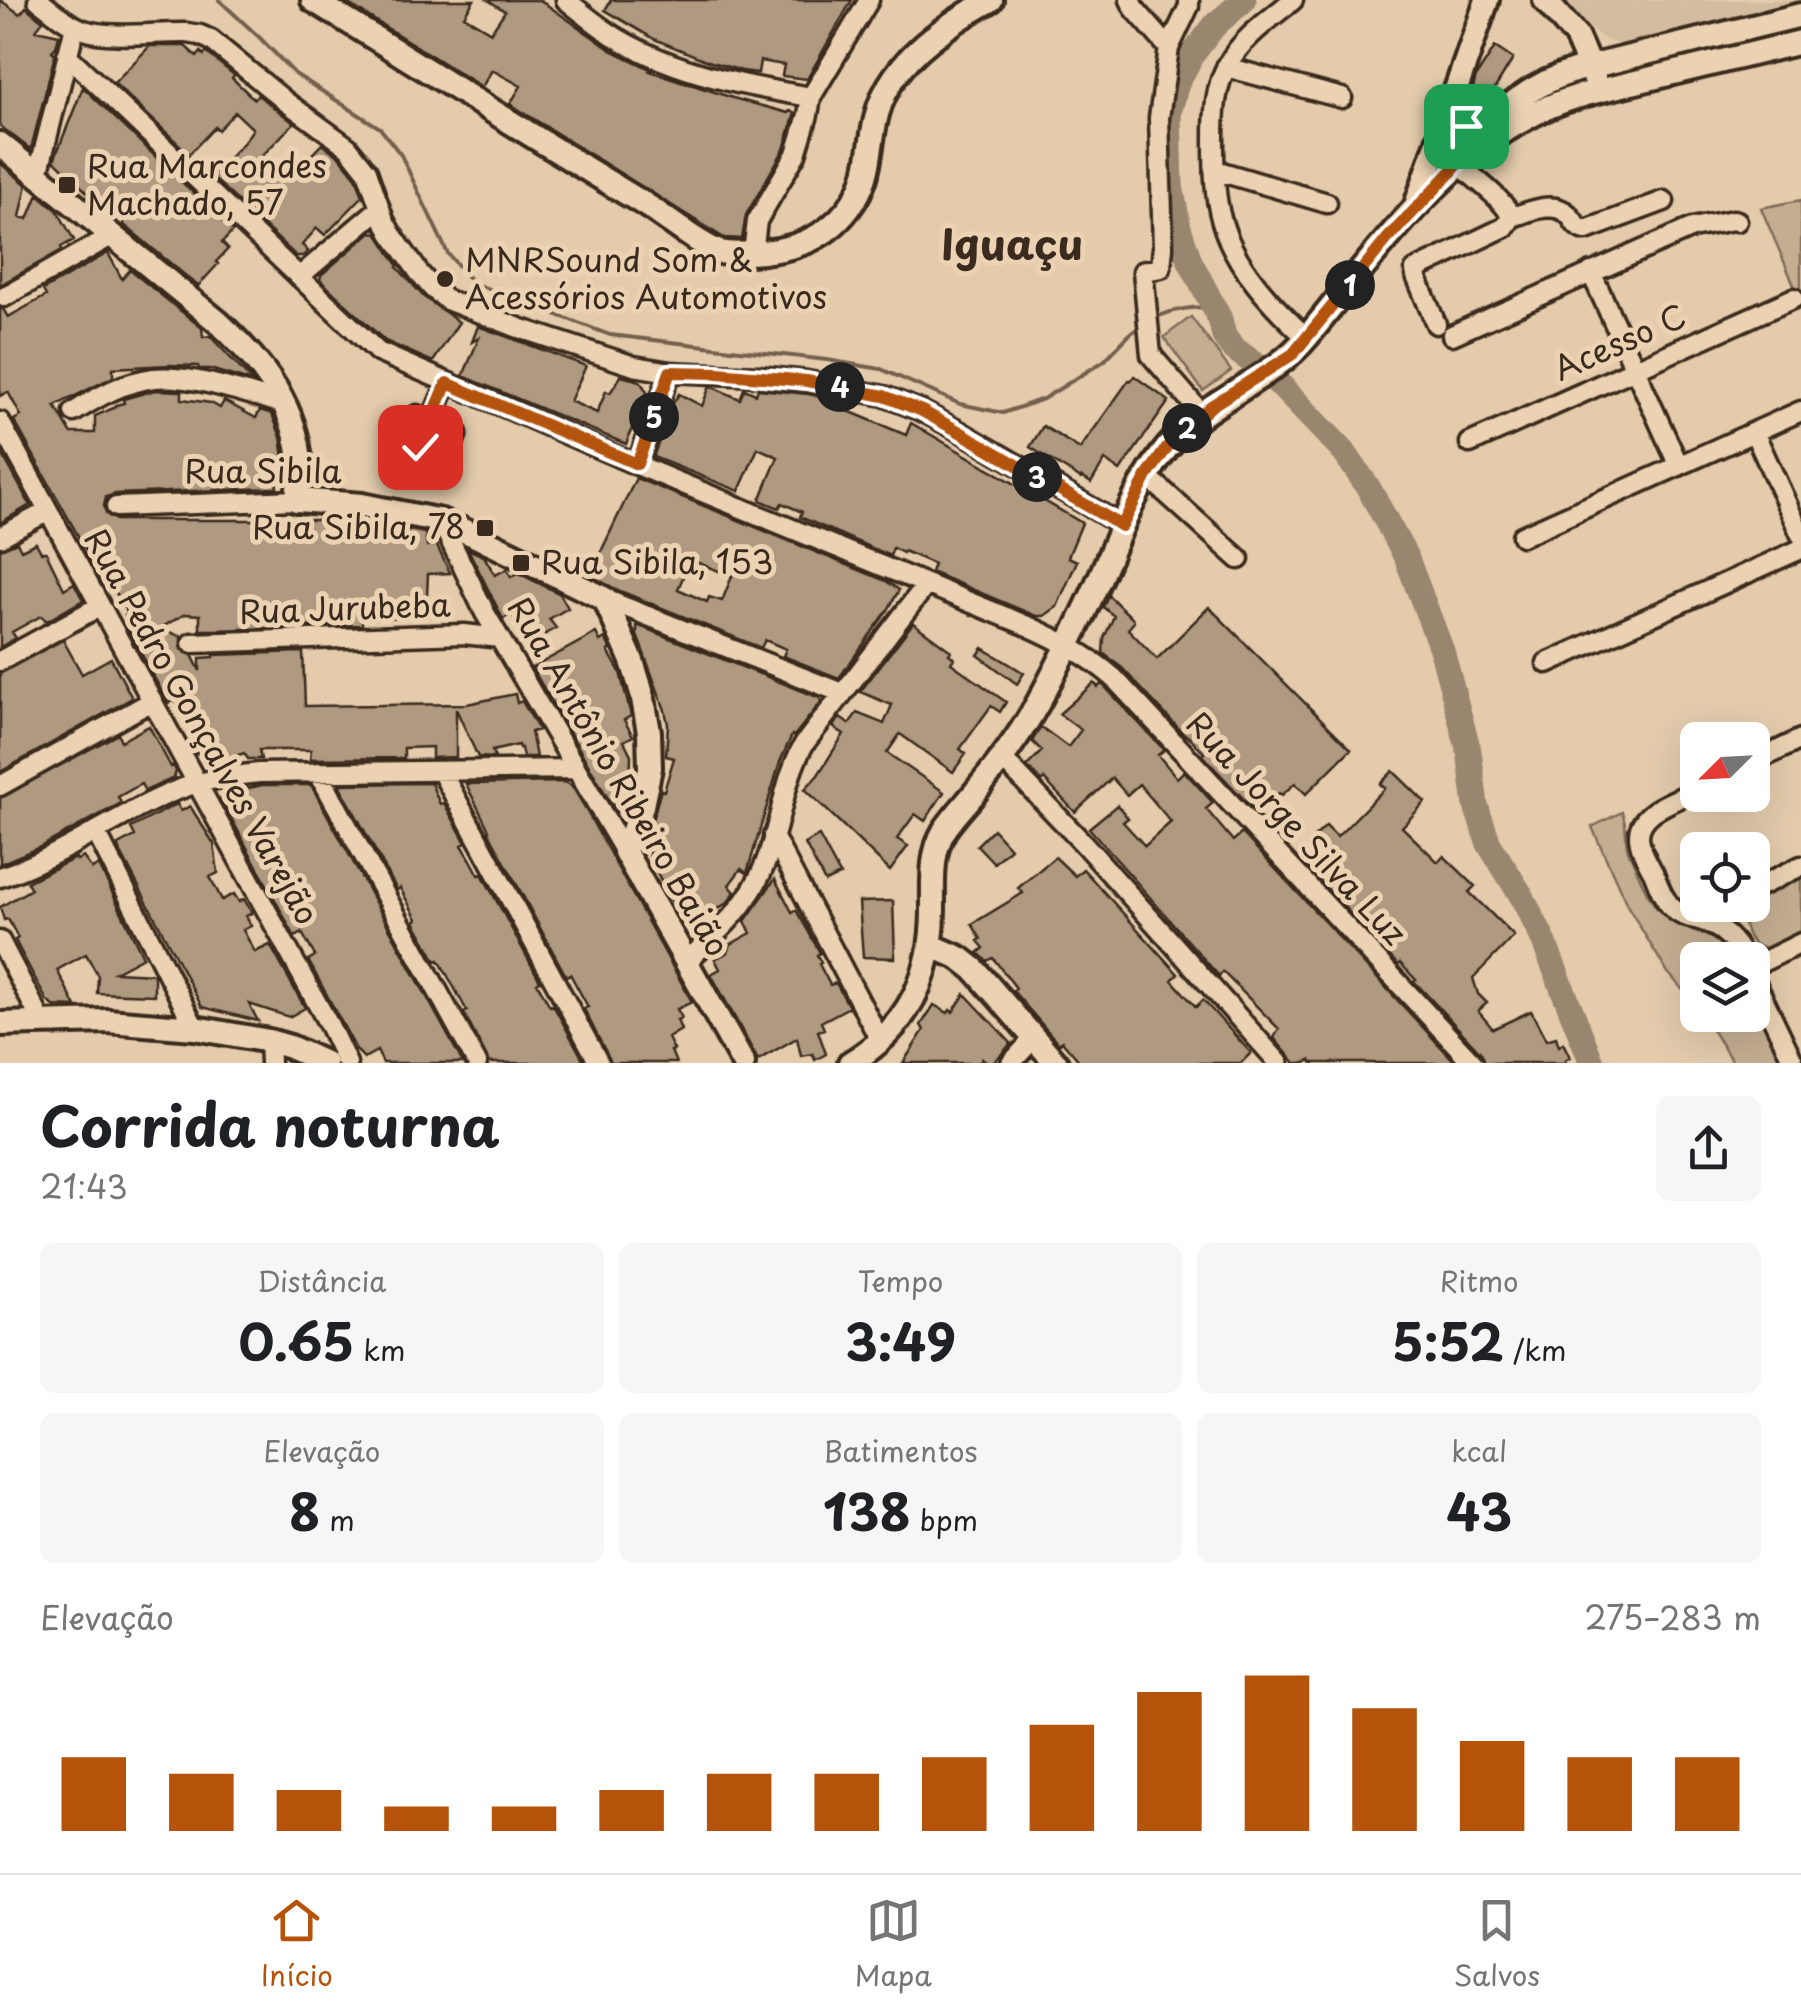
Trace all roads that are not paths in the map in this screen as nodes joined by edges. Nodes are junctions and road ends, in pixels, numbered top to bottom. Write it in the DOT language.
graph roads {
  1 [pos="38,0"];
  2 [pos="313,0"];
  3 [pos="566,0"];
  4 [pos="869,0"];
  5 [pos="990,0"];
  6 [pos="1130,0"];
  7 [pos="1189,0"];
  8 [pos="1292,0"];
  9 [pos="1487,0"];
  10 [pos="1545,0"];
  11 [pos="1801,15"];
  12 [pos="75,26"];
  13 [pos="1576,36"];
  14 [pos="1801,42"];
  15 [pos="1169,48"];
  16 [pos="67,55"];
  17 [pos="1621,60"];
  18 [pos="1226,67"];
  19 [pos="1591,67"];
  20 [pos="1578,96"];
  21 [pos="811,97"];
  22 [pos="1342,98"];
  23 [pos="1452,101"];
  24 [pos="1491,134"];
  25 [pos="0,144"];
  26 [pos="1457,168"];
  27 [pos="1214,170"];
  28 [pos="38,174"];
  29 [pos="1664,200"];
  30 [pos="1327,203"];
  31 [pos="380,208"];
  32 [pos="1415,208"];
  33 [pos="1512,217"];
  34 [pos="1737,221"];
  35 [pos="113,236"];
  36 [pos="753,253"];
  37 [pos="1591,272"];
  38 [pos="299,277"];
  39 [pos="4,297"];
  40 [pos="1794,298"];
  41 [pos="1300,346"];
  42 [pos="1635,369"];
  43 [pos="670,372"];
  44 [pos="447,383"];
  45 [pos="286,405"];
  46 [pos="1207,410"];
  47 [pos="1801,411"];
  48 [pos="74,412"];
  49 [pos="424,418"];
  50 [pos="0,422"];
  51 [pos="1754,432"];
  52 [pos="1470,443"];
  53 [pos="420,447"];
  54 [pos="450,452"];
  55 [pos="637,464"];
  56 [pos="1679,466"];
  57 [pos="1147,476"];
  58 [pos="297,500"];
  59 [pos="116,507"];
  60 [pos="48,510"];
  61 [pos="441,521"];
  62 [pos="1122,526"];
  63 [pos="1801,535"];
  64 [pos="1522,536"];
  65 [pos="0,537"];
  66 [pos="1801,549"];
  67 [pos="1240,559"];
  68 [pos="926,584"];
  69 [pos="605,600"];
  70 [pos="100,606"];
  71 [pos="500,638"];
  72 [pos="192,643"];
  73 [pos="1068,644"];
  74 [pos="0,661"];
  75 [pos="1547,663"];
  76 [pos="842,693"];
  77 [pos="152,701"];
  78 [pos="1801,740"];
  79 [pos="1770,755"];
  80 [pos="1002,758"];
  81 [pos="576,769"];
  82 [pos="441,770"];
  83 [pos="318,772"];
  84 [pos="196,783"];
  85 [pos="0,786"];
  86 [pos="1680,799"];
  87 [pos="96,832"];
  88 [pos="773,836"];
  89 [pos="625,852"];
  90 [pos="1801,866"];
  91 [pos="0,877"];
  92 [pos="1770,881"];
  93 [pos="1680,913"];
  94 [pos="1706,922"];
  95 [pos="0,940"];
  96 [pos="1735,942"];
  97 [pos="1801,943"];
  98 [pos="932,946"];
  99 [pos="1770,958"];
  100 [pos="686,961"];
  101 [pos="1770,1013"];
  102 [pos="0,1024"];
  103 [pos="43,1024"];
  104 [pos="194,1028"];
  105 [pos="1034,1038"];
  106 [pos="880,1040"];
  107 [pos="269,1052"];
  108 [pos="325,1063"];
  109 [pos="347,1063"];
  110 [pos="477,1063"];
  111 [pos="600,1063"];
  112 [pos="743,1063"];
  113 [pos="850,1063"];
  114 [pos="1012,1063"];
  115 [pos="1056,1063"];
  116 [pos="1279,1063"];
  117 [pos="1473,1063"];
  118 [pos="1794,1063"];
  1 -- 12 [label="street"];
  2 -- 36 [label="main road"];
  3 -- 21 [label="street"];
  4 -- 21 [label="street"];
  5 -- 36 [label="main road"];
  6 -- 15 [label="street"];
  7 -- 15 [label="street"];
  8 -- 18 [label="street"];
  9 -- 23 [label="main road"];
  10 -- 13 [label="main road"];
  11 -- 17 [label="main road"];
  12 -- 16 [label="street"];
  12 -- 31 [label="street"];
  13 -- 17 [label="main road"];
  13 -- 19 [label="main road"];
  14 -- 20 [label="main road"];
  15 -- 46 [label="street"];
  16 -- 28 [label="street"];
  16 -- 38 [label="street, Rua Jorge Silva Luz"];
  17 -- 19 [label="main road"];
  18 -- 22 [label="street"];
  18 -- 27 [label="street"];
  19 -- 20 [label="main road"];
  19 -- 24 [label="main road"];
  20 -- 24 [label="main road"];
  21 -- 36 [label="street"];
  23 -- 24 [label="main road"];
  23 -- 32 [label="main road"];
  24 -- 26 [label="main road"];
  25 -- 28 [label="main road"];
  26 -- 32 [label="main road"];
  26 -- 33 [label="street"];
  27 -- 30 [label="street"];
  27 -- 41 [label="street"];
  28 -- 35 [label="main road"];
  29 -- 33 [label="street"];
  31 -- 38 [label="street"];
  31 -- 43 [label="street"];
  32 -- 41 [label="main road"];
  33 -- 37 [label="street"];
  34 -- 37 [label="street"];
  35 -- 39 [label="street"];
  35 -- 45 [label="main road"];
  37 -- 42 [label="street"];
  38 -- 44 [label="street, Rua Jorge Silva Luz"];
  40 -- 42 [label="street, Acesso C"];
  41 -- 46 [label="main road"];
  42 -- 52 [label="street, Acesso C"];
  42 -- 56 [label="street"];
  43 -- 55 [label="street"];
  43 -- 62 [label="street"];
  44 -- 49 [label="street"];
  44 -- 55 [label="street, Rua Jorge Silva Luz"];
  45 -- 48 [label="street"];
  45 -- 58 [label="main road"];
  46 -- 57 [label="main road"];
  47 -- 51 [label="street"];
  49 -- 53 [label="street"];
  49 -- 54 [label="street"];
  50 -- 60 [label="street, Rua Pedro Gonçalves Varejão"];
  51 -- 56 [label="street"];
  51 -- 63 [label="street"];
  55 -- 68 [label="street, Rua Jorge Silva Luz"];
  56 -- 64 [label="street"];
  57 -- 62 [label="main road"];
  57 -- 67 [label="street"];
  58 -- 59 [label="street, Rua Sibila"];
  58 -- 61 [label="main road, Rua Sibila"];
  60 -- 65 [label="street"];
  60 -- 70 [label="street, Rua Pedro Gonçalves Varejão"];
  61 -- 69 [label="main road, Rua Sibila"];
  61 -- 71 [label="street, Rua Antônio Ribeiro Baião"];
  62 -- 73 [label="main road"];
  66 -- 75 [label="street"];
  68 -- 73 [label="street, Rua Jorge Silva Luz"];
  68 -- 76 [label="street"];
  69 -- 76 [label="street"];
  69 -- 89 [label="main road"];
  70 -- 74 [label="street"];
  70 -- 77 [label="street, Rua Pedro Gonçalves Varejão"];
  71 -- 72 [label="street, Rua Jurubeba"];
  71 -- 81 [label="street, Rua Antônio Ribeiro Baião"];
  73 -- 80 [label="main road"];
  73 -- 117 [label="street, Rua Jorge Silva Luz"];
  76 -- 88 [label="street"];
  77 -- 84 [label="street, Rua Pedro Gonçalves Varejão"];
  77 -- 85 [label="street"];
  78 -- 79 [label="street"];
  80 -- 98 [label="main road"];
  80 -- 116 [label="street"];
  81 -- 82 [label="street"];
  81 -- 89 [label="street, Rua Antônio Ribeiro Baião"];
  82 -- 83 [label="street"];
  82 -- 111 [label="street"];
  83 -- 84 [label="street"];
  83 -- 110 [label="street"];
  84 -- 87 [label="street"];
  84 -- 109 [label="street, Rua Pedro Gonçalves Varejão"];
  86 -- 93 [label="street"];
  87 -- 91 [label="street"];
  87 -- 104 [label="street"];
  88 -- 100 [label="street"];
  88 -- 106 [label="street"];
  89 -- 100 [label="main road, Rua Antônio Ribeiro Baião"];
  90 -- 92 [label="street"];
  94 -- 96 [label="street"];
  95 -- 103 [label="street"];
  97 -- 99 [label="street"];
  98 -- 105 [label="main road"];
  98 -- 106 [label="main road"];
  100 -- 112 [label="main road, Rua Antônio Ribeiro Baião"];
  101 -- 118 [label="street"];
  102 -- 103 [label="main road"];
  103 -- 104 [label="main road"];
  104 -- 107 [label="main road"];
  105 -- 114 [label="street"];
  105 -- 115 [label="main road"];
  106 -- 113 [label="main road"];
  107 -- 108 [label="main road"];
}
